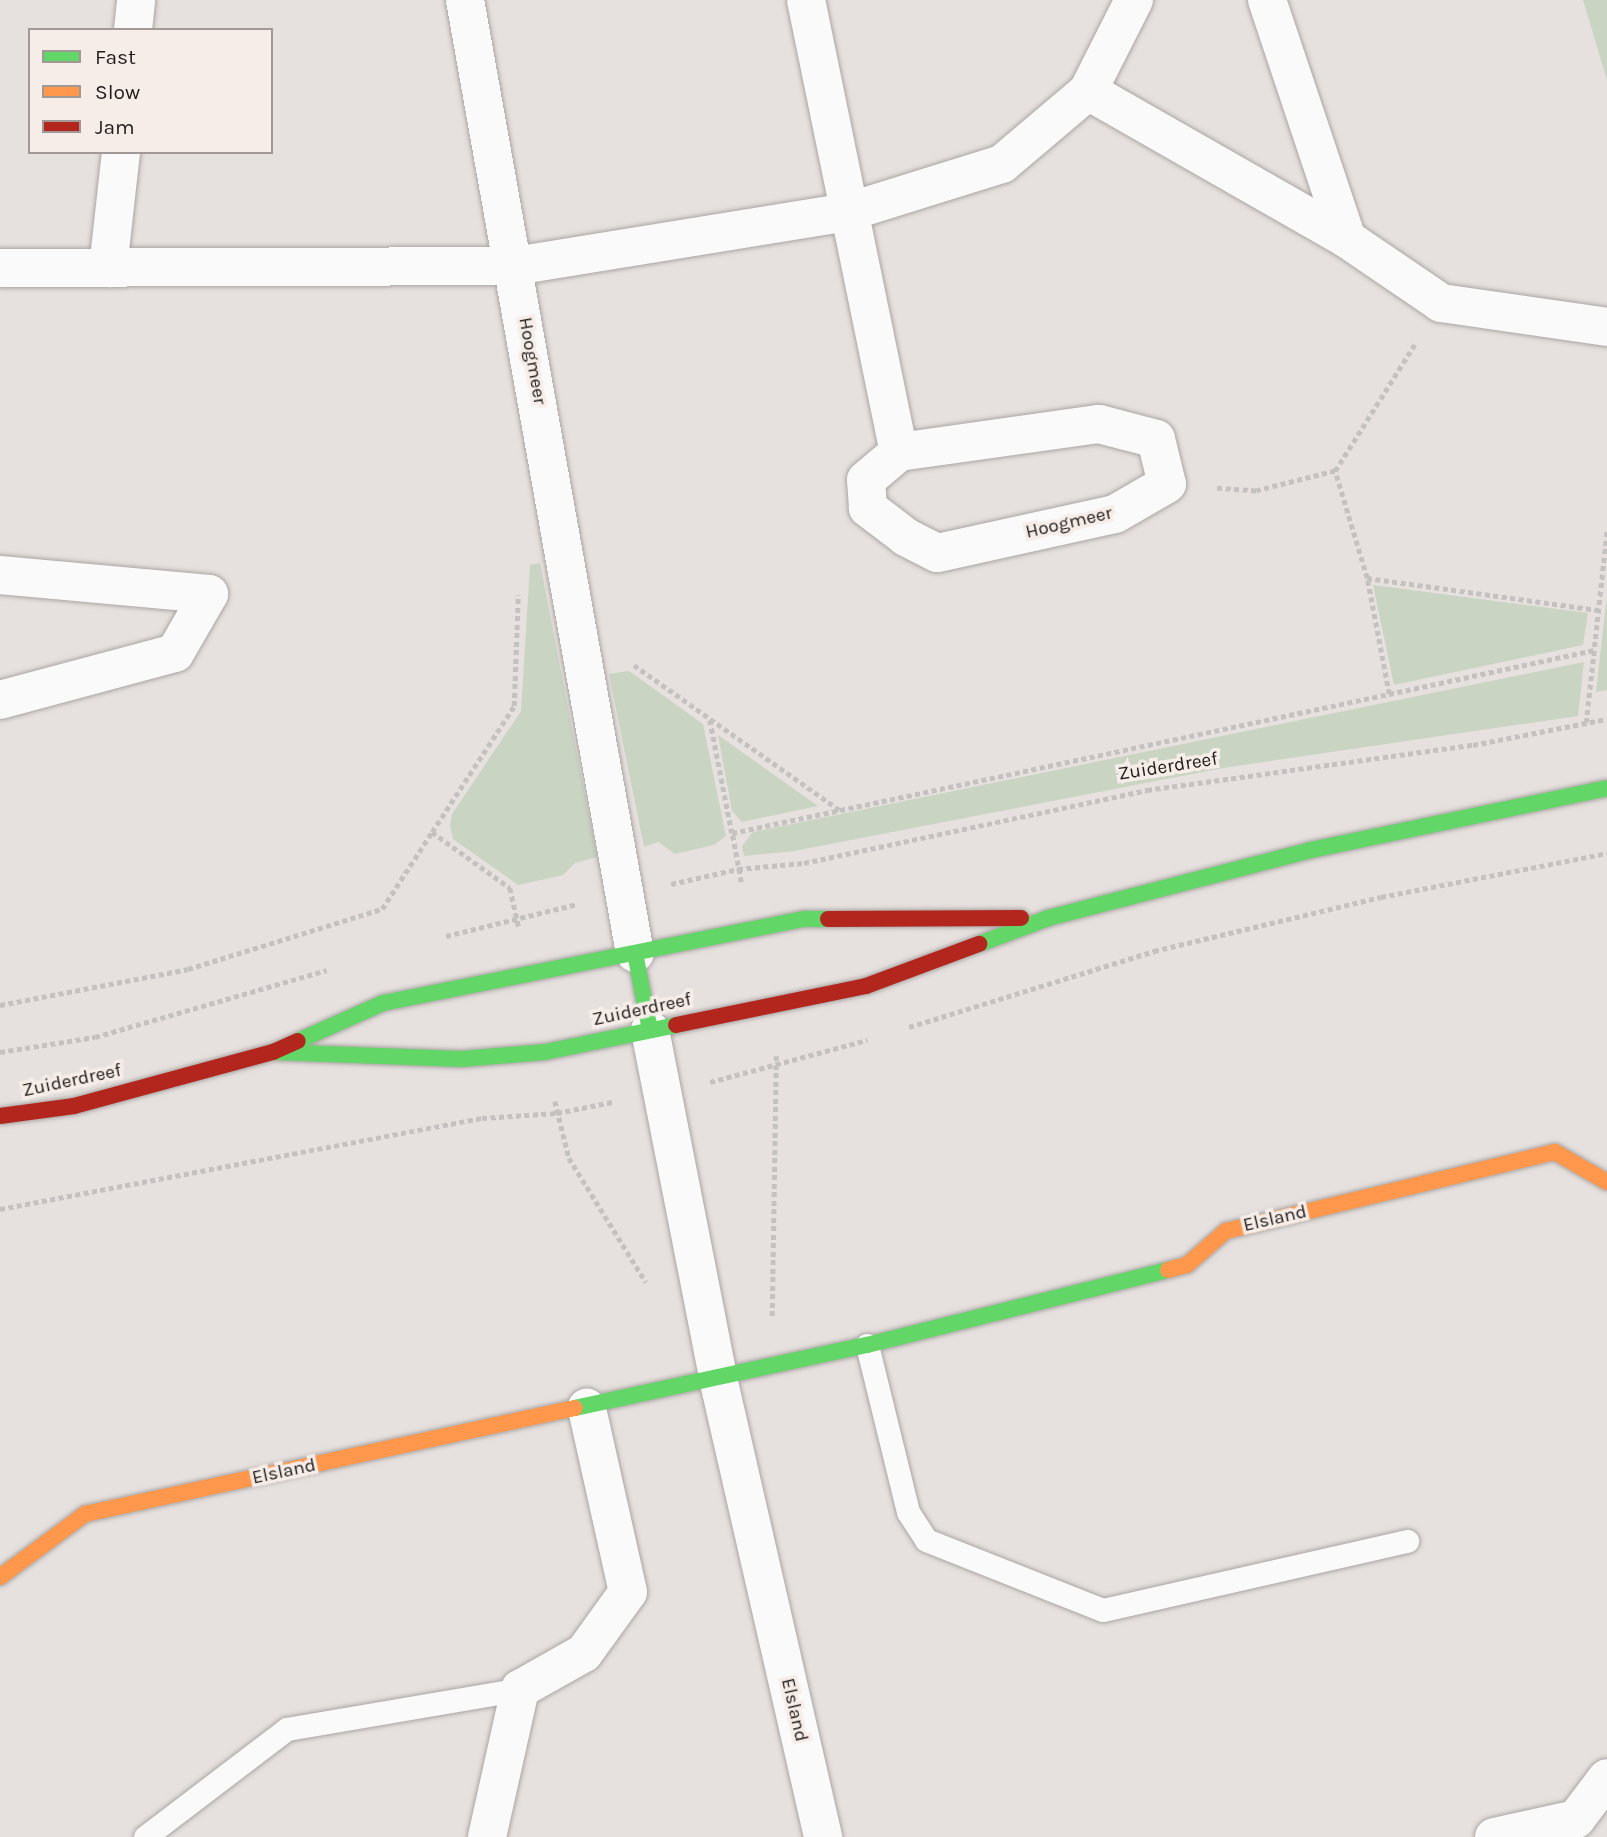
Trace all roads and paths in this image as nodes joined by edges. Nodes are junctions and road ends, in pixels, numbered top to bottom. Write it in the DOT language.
graph roads {
  1 [pos="136,0"];
  2 [pos="465,0"];
  3 [pos="806,0"];
  4 [pos="1134,0"];
  5 [pos="1267,0"];
  6 [pos="133,28"];
  7 [pos="1088,90"];
  8 [pos="121,154"];
  9 [pos="848,212"];
  10 [pos="1347,239"];
  11 [pos="515,265"];
  12 [pos="0,268"];
  13 [pos="108,268"];
  14 [pos="1441,303"];
  15 [pos="1607,327"];
  16 [pos="899,452"];
  17 [pos="1335,471"];
  18 [pos="1167,484"];
  19 [pos="1607,529"];
  20 [pos="0,575"];
  21 [pos="1367,578"];
  22 [pos="518,581"];
  23 [pos="1598,610"];
  24 [pos="577,624"];
  25 [pos="1594,650"];
  26 [pos="1389,694"];
  27 [pos="0,700"];
  28 [pos="709,719"];
  29 [pos="1607,719"];
  30 [pos="1586,723"];
  31 [pos="1607,788"];
  32 [pos="841,812"];
  33 [pos="432,832"];
  34 [pos="732,833"];
  35 [pos="738,869"];
  36 [pos="517,916"];
  37 [pos="1048,918"];
  38 [pos="751,930"];
  39 [pos="438,939"];
  40 [pos="635,953"];
  41 [pos="332,969"];
  42 [pos="766,1006"];
  43 [pos="650,1030"];
  44 [pos="0,1052"];
  45 [pos="273,1052"];
  46 [pos="0,1116"];
  47 [pos="1607,1182"];
  48 [pos="867,1345"];
  49 [pos="718,1378"];
  50 [pos="587,1408"];
  51 [pos="1407,1541"];
  52 [pos="0,1577"];
  53 [pos="520,1689"];
  54 [pos="1607,1778"];
  55 [pos="145,1837"];
  56 [pos="486,1837"];
  57 [pos="823,1837"];
  58 [pos="1494,1837"];
  1 -- 6 [label="street"];
  2 -- 11 [label="street, Hoogmeer"];
  3 -- 9 [label="street"];
  4 -- 7 [label="street"];
  5 -- 10 [label="street"];
  7 -- 9 [label="street"];
  7 -- 10 [label="street"];
  8 -- 13 [label="street"];
  9 -- 11 [label="street"];
  9 -- 16 [label="street"];
  10 -- 14 [label="street"];
  11 -- 13 [label="street"];
  11 -- 24 [label="street, Hoogmeer"];
  12 -- 13 [label="street"];
  14 -- 15 [label="street"];
  14 -- 17 [label="path"];
  16 -- 18 [label="street"];
  16 -- 18 [label="street, Hoogmeer"];
  17 -- 18 [label="path"];
  17 -- 21 [label="path"];
  19 -- 23 [label="path"];
  20 -- 27 [label="street"];
  21 -- 23 [label="path"];
  21 -- 26 [label="path"];
  22 -- 33 [label="path"];
  23 -- 25 [label="path"];
  24 -- 28 [label="path"];
  24 -- 40 [label="street, Hoogmeer"];
  25 -- 26 [label="path"];
  25 -- 30 [label="path"];
  26 -- 32 [label="path"];
  28 -- 32 [label="path"];
  28 -- 34 [label="path"];
  29 -- 30 [label="path, Zuiderdreef"];
  30 -- 35 [label="path, Zuiderdreef"];
  31 -- 37 [label="street, Zuiderdreef"];
  32 -- 34 [label="path"];
  34 -- 35 [label="path"];
  35 -- 38 [label="path"];
  36 -- 39 [label="path"];
  37 -- 38 [label="street, Zuiderdreef"];
  37 -- 42 [label="street, Zuiderdreef"];
  38 -- 40 [label="street, Zuiderdreef"];
  40 -- 43 [label="street"];
  40 -- 45 [label="street, Zuiderdreef"];
  41 -- 44 [label="path"];
  42 -- 43 [label="street, Zuiderdreef"];
  42 -- 49 [label="path"];
  43 -- 45 [label="street, Zuiderdreef"];
  43 -- 49 [label="street, Elsland"];
  45 -- 46 [label="street, Zuiderdreef"];
  47 -- 48 [label="street, Elsland"];
  48 -- 49 [label="street, Elsland"];
  48 -- 51 [label="lane"];
  49 -- 50 [label="street, Elsland"];
  49 -- 57 [label="street, Elsland"];
  50 -- 52 [label="street, Elsland"];
  50 -- 53 [label="street"];
  53 -- 55 [label="lane"];
  53 -- 56 [label="street"];
  54 -- 58 [label="street"];
}
